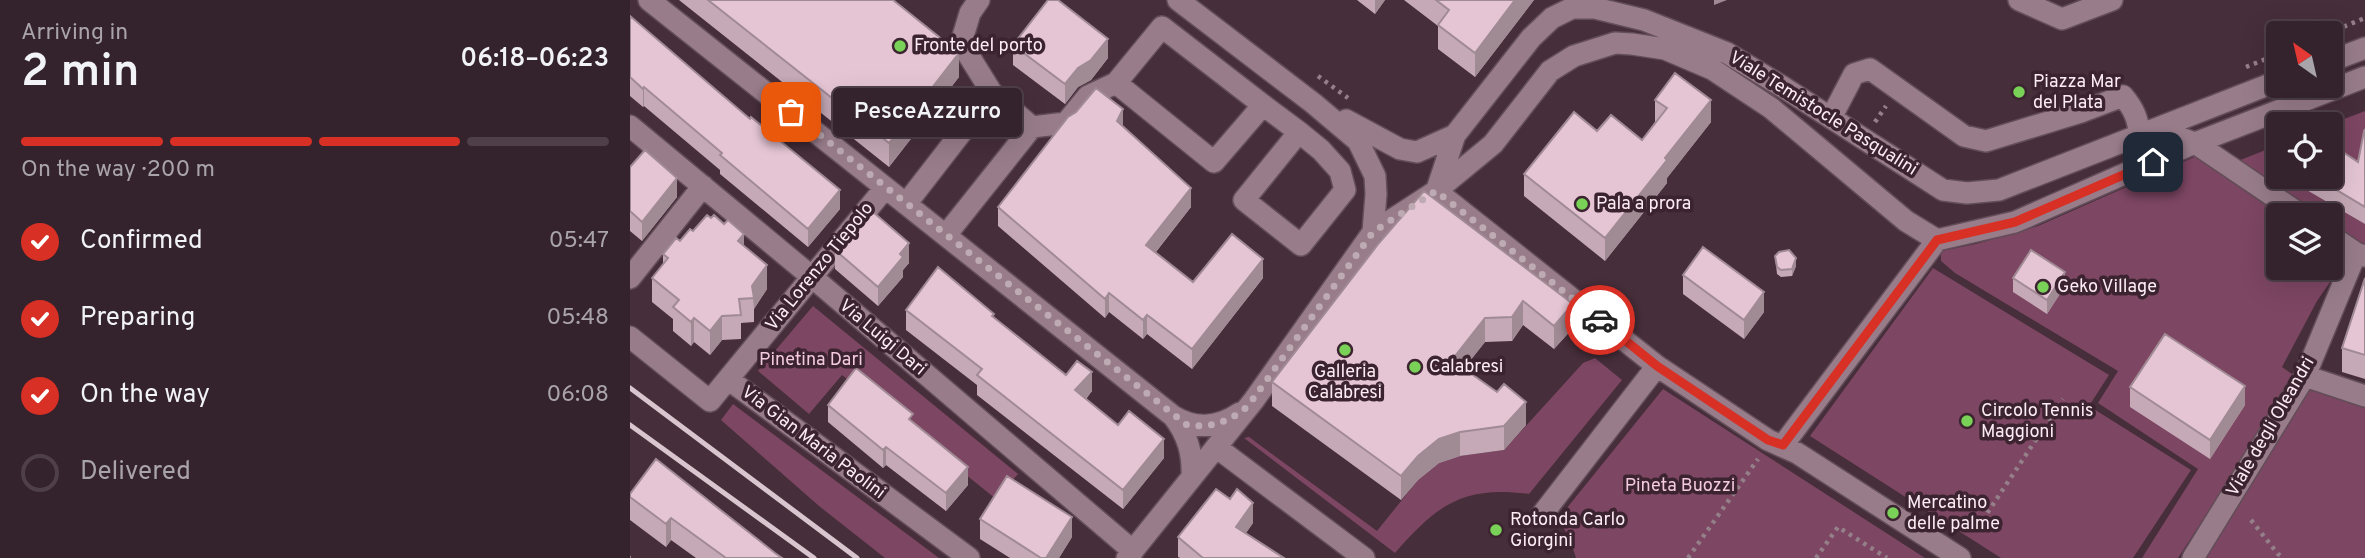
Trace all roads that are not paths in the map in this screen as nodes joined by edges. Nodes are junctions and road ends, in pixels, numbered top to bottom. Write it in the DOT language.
graph roads {
  1 [pos="649,0"];
  2 [pos="979,0"];
  3 [pos="2019,0"];
  4 [pos="2112,0"];
  5 [pos="1179,1"];
  6 [pos="1571,4"];
  7 [pos="1162,27"];
  8 [pos="2365,48"];
  9 [pos="2343,56"];
  10 [pos="2365,77"];
  11 [pos="1116,83"];
  12 [pos="2266,86"];
  13 [pos="992,93"];
  14 [pos="1308,99"];
  15 [pos="1263,105"];
  16 [pos="1831,118"];
  17 [pos="2183,118"];
  18 [pos="630,126"];
  19 [pos="1291,126"];
  20 [pos="1032,127"];
  21 [pos="1455,135"];
  22 [pos="2139,136"];
  23 [pos="2195,143"];
  24 [pos="703,186"];
  25 [pos="885,188"];
  26 [pos="1436,191"];
  27 [pos="2283,203"];
  28 [pos="906,204"];
  29 [pos="1373,232"];
  30 [pos="946,235"];
  31 [pos="1937,240"];
  32 [pos="2343,243"];
  33 [pos="2360,254"];
  34 [pos="812,277"];
  35 [pos="630,278"];
  36 [pos="630,337"];
  37 [pos="1657,366"];
  38 [pos="2305,376"];
  39 [pos="728,379"];
  40 [pos="2365,396"];
  41 [pos="1254,400"];
  42 [pos="1173,416"];
  43 [pos="1783,445"];
  44 [pos="1216,447"];
  45 [pos="1192,477"];
  46 [pos="1541,516"];
  47 [pos="1130,555"];
  48 [pos="969,558"];
  49 [pos="1364,558"];
  50 [pos="1961,558"];
  51 [pos="2193,558"];
  1 -- 25 [label="street"];
  2 -- 13 [label="street"];
  3 -- 4 [label="street"];
  5 -- 7 [label="street"];
  5 -- 14 [label="street"];
  6 -- 16 [label="street, Viale Temistocle Pasqualini"];
  6 -- 21 [label="street, Viale Temistocle Pasqualini"];
  7 -- 11 [label="street"];
  7 -- 15 [label="street"];
  8 -- 9 [label="street"];
  10 -- 23 [label="street"];
  11 -- 15 [label="street"];
  11 -- 20 [label="street"];
  12 -- 17 [label="street, Viale Temistocle Pasqualini"];
  13 -- 20 [label="street"];
  13 -- 28 [label="street"];
  14 -- 19 [label="street"];
  14 -- 21 [label="street"];
  14 -- 29 [label="street"];
  15 -- 19 [label="street"];
  16 -- 22 [label="street, Viale Temistocle Pasqualini"];
  16 -- 22 [label="street"];
  17 -- 22 [label="street, Viale Temistocle Pasqualini"];
  17 -- 23 [label="street"];
  18 -- 24 [label="street, Via Luigi Dari"];
  19 -- 19 [label="street"];
  20 -- 30 [label="street"];
  21 -- 26 [label="street, Viale Temistocle Pasqualini"];
  23 -- 27 [label="street"];
  23 -- 31 [label="street"];
  24 -- 34 [label="street, Via Luigi Dari"];
  24 -- 35 [label="street"];
  25 -- 28 [label="street"];
  25 -- 34 [label="street, Via Lorenzo Tiepolo"];
  26 -- 29 [label="street"];
  26 -- 31 [label="street, Viale Temistocle Pasqualini"];
  26 -- 37 [label="street"];
  28 -- 30 [label="street"];
  29 -- 41 [label="street"];
  30 -- 42 [label="street"];
  31 -- 43 [label="street"];
  32 -- 33 [label="street"];
  33 -- 38 [label="street, Viale degli Oleandri"];
  34 -- 39 [label="street, Via Lorenzo Tiepolo"];
  34 -- 47 [label="street, Via Luigi Dari"];
  36 -- 39 [label="street, Via Gian Maria Paolini"];
  37 -- 43 [label="street"];
  37 -- 46 [label="street"];
  38 -- 40 [label="street"];
  38 -- 51 [label="street, Viale degli Oleandri"];
  39 -- 48 [label="street, Via Gian Maria Paolini"];
  41 -- 42 [label="street"];
  41 -- 44 [label="street"];
  42 -- 45 [label="street"];
  43 -- 50 [label="street"];
  44 -- 45 [label="street"];
  44 -- 49 [label="street"];
  45 -- 47 [label="street"];
}
